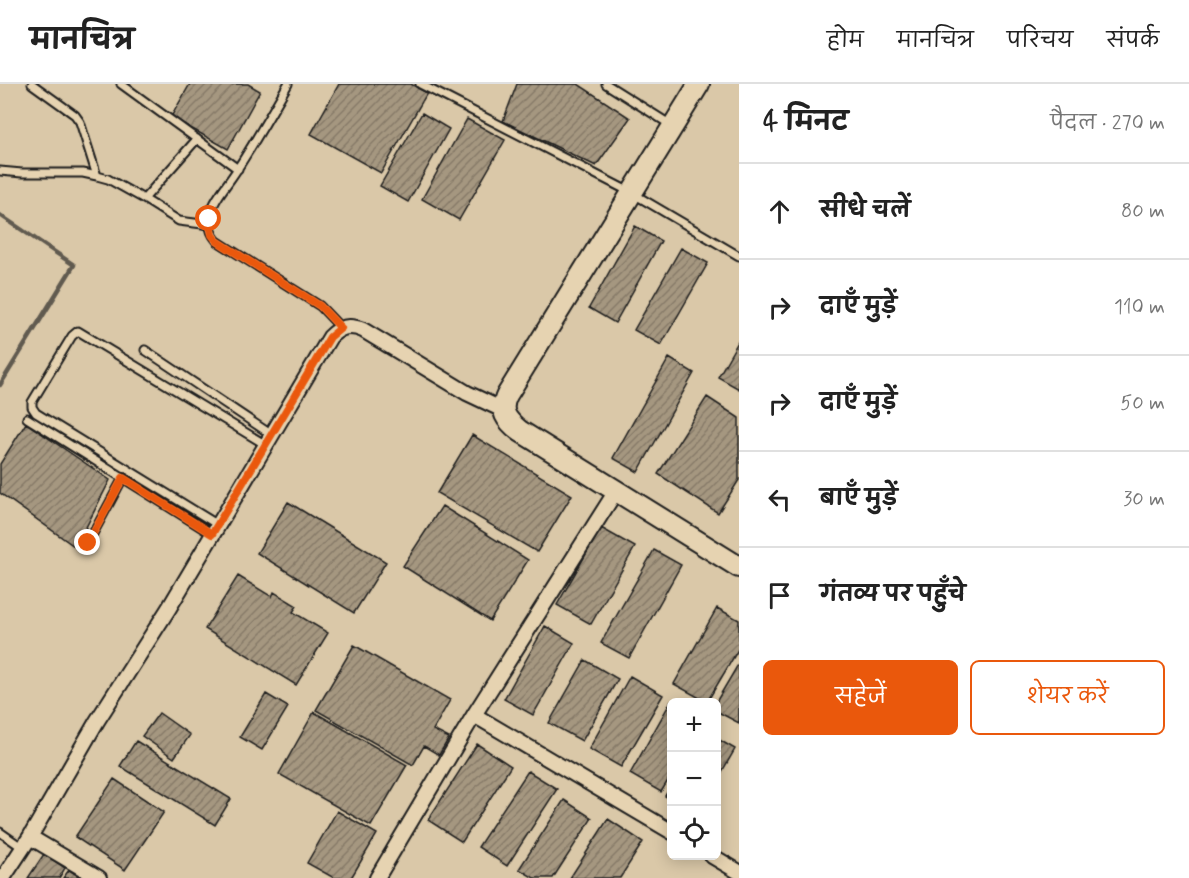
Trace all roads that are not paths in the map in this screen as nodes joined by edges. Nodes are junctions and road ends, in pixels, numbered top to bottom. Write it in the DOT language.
graph roads {
  1 [pos="32,84"];
  2 [pos="121,84"];
  3 [pos="288,84"];
  4 [pos="420,84"];
  5 [pos="606,84"];
  6 [pos="699,84"];
  7 [pos="673,126"];
  8 [pos="197,139"];
  9 [pos="238,169"];
  10 [pos="0,171"];
  11 [pos="97,176"];
  12 [pos="632,193"];
  13 [pos="144,199"];
  14 [pos="210,225"];
  15 [pos="739,256"];
  16 [pos="341,328"];
  17 [pos="145,350"];
  18 [pos="503,410"];
  19 [pos="27,418"];
  20 [pos="269,440"];
  21 [pos="123,478"];
  22 [pos="616,491"];
  23 [pos="215,530"];
  24 [pos="88,543"];
  25 [pos="739,567"];
  26 [pos="474,715"];
  27 [pos="667,829"];
  28 [pos="0,832"];
  29 [pos="27,842"];
  30 [pos="720,860"];
  31 [pos="739,872"];
  32 [pos="3,878"];
  33 [pos="99,878"];
  34 [pos="377,878"];
  1 -- 11 [label="lane"];
  2 -- 8 [label="lane"];
  3 -- 9 [label="lane"];
  4 -- 12 [label="lane"];
  5 -- 7 [label="lane"];
  6 -- 7 [label="street"];
  7 -- 12 [label="street"];
  8 -- 9 [label="lane"];
  8 -- 13 [label="lane"];
  9 -- 14 [label="lane"];
  10 -- 11 [label="lane"];
  11 -- 13 [label="lane"];
  12 -- 15 [label="lane"];
  12 -- 18 [label="street"];
  13 -- 14 [label="lane"];
  14 -- 16 [label="lane"];
  16 -- 18 [label="street"];
  16 -- 20 [label="street"];
  17 -- 20 [label="lane"];
  18 -- 22 [label="street"];
  19 -- 21 [label="lane"];
  20 -- 23 [label="street"];
  20 -- 23 [label="lane"];
  21 -- 23 [label="lane"];
  21 -- 24 [label="lane"];
  22 -- 25 [label="street"];
  22 -- 26 [label="street"];
  23 -- 29 [label="street"];
  26 -- 27 [label="street"];
  26 -- 34 [label="street"];
  28 -- 29 [label="lane"];
  29 -- 32 [label="street"];
  29 -- 33 [label="street"];
  30 -- 31 [label="street"];
}
